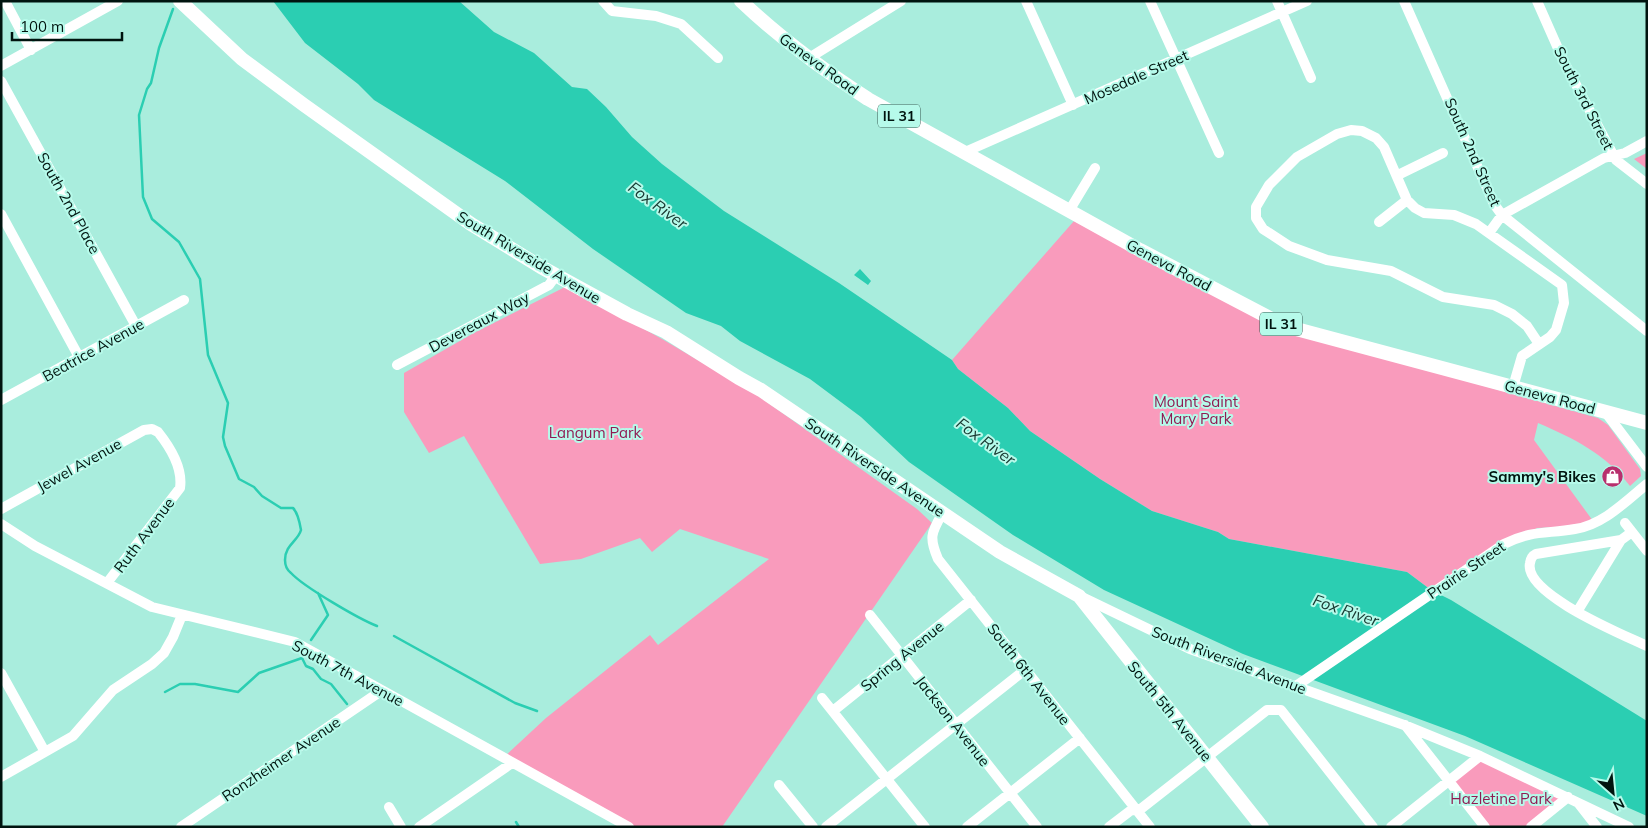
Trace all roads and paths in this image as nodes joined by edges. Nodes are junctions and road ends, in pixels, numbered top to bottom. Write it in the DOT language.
graph roads {
  1 [pos="5,1"];
  2 [pos="118,1"];
  3 [pos="180,1"];
  4 [pos="603,1"];
  5 [pos="741,1"];
  6 [pos="901,1"];
  7 [pos="1026,1"];
  8 [pos="1150,1"];
  9 [pos="1277,1"];
  10 [pos="1307,1"];
  11 [pos="1404,1"];
  12 [pos="1537,1"];
  13 [pos="1282,13"];
  14 [pos="31,50"];
  15 [pos="718,58"];
  16 [pos="809,58"];
  17 [pos="1176,59"];
  18 [pos="1,66"];
  19 [pos="1311,78"];
  20 [pos="1,81"];
  21 [pos="1074,105"];
  22 [pos="1647,141"];
  23 [pos="965,152"];
  24 [pos="1220,152"];
  25 [pos="1443,153"];
  26 [pos="1614,156"];
  27 [pos="1095,168"];
  28 [pos="1398,175"];
  29 [pos="1647,184"];
  30 [pos="1408,200"];
  31 [pos="1069,211"];
  32 [pos="1,214"];
  33 [pos="1502,214"];
  34 [pos="1379,222"];
  35 [pos="1489,233"];
  36 [pos="557,274"];
  37 [pos="184,300"];
  38 [pos="136,326"];
  39 [pos="1647,331"];
  40 [pos="1539,344"];
  41 [pos="79,357"];
  42 [pos="397,365"];
  43 [pos="1513,387"];
  44 [pos="1,400"];
  45 [pos="1606,413"];
  46 [pos="1647,423"];
  47 [pos="158,432"];
  48 [pos="1647,467"];
  49 [pos="1647,484"];
  50 [pos="1,509"];
  51 [pos="942,514"];
  52 [pos="1625,523"];
  53 [pos="1,524"];
  54 [pos="1632,532"];
  55 [pos="1621,540"];
  56 [pos="1647,551"];
  57 [pos="107,583"];
  58 [pos="1079,596"];
  59 [pos="971,600"];
  60 [pos="1577,612"];
  61 [pos="182,615"];
  62 [pos="870,615"];
  63 [pos="1647,646"];
  64 [pos="902,656"];
  65 [pos="1026,669"];
  66 [pos="1,672"];
  67 [pos="1296,686"];
  68 [pos="380,691"];
  69 [pos="822,698"];
  70 [pos="832,711"];
  71 [pos="956,724"];
  72 [pos="1404,725"];
  73 [pos="1080,738"];
  74 [pos="44,752"];
  75 [pos="1480,756"];
  76 [pos="1207,757"];
  77 [pos="512,763"];
  78 [pos="1,777"];
  79 [pos="887,779"];
  80 [pos="1448,781"];
  81 [pos="779,786"];
  82 [pos="1010,793"];
  83 [pos="1573,799"];
  84 [pos="389,807"];
  85 [pos="1136,809"];
  86 [pos="181,827"];
  87 [pos="401,827"];
  88 [pos="419,827"];
  89 [pos="629,827"];
  90 [pos="813,827"];
  91 [pos="826,827"];
  92 [pos="925,827"];
  93 [pos="967,827"];
  94 [pos="1037,827"];
  95 [pos="1109,827"];
  96 [pos="1150,827"];
  97 [pos="1262,827"];
  98 [pos="1373,827"];
  99 [pos="1391,827"];
  100 [pos="1484,827"];
  101 [pos="1531,827"];
  102 [pos="1597,827"];
  103 [pos="1629,827"];
  1 -- 14 [label="street"];
  2 -- 14 [label="street"];
  3 -- 36 [label="main road, South Riverside Avenue"];
  4 -- 15 [label="street"];
  5 -- 16 [label="main road, Geneva Road / IL 31"];
  6 -- 16 [label="street"];
  7 -- 21 [label="street"];
  8 -- 17 [label="street"];
  9 -- 13 [label="street"];
  10 -- 13 [label="street, Mosedale Street"];
  11 -- 33 [label="street, South 2nd Street"];
  12 -- 26 [label="street, South 3rd Street"];
  13 -- 17 [label="street, Mosedale Street"];
  13 -- 19 [label="street"];
  14 -- 18 [label="street"];
  16 -- 23 [label="main road, Geneva Road / IL 31"];
  17 -- 21 [label="street, Mosedale Street"];
  17 -- 24 [label="street"];
  20 -- 38 [label="street, South 2nd Place"];
  21 -- 23 [label="street, Mosedale Street"];
  22 -- 26 [label="street"];
  23 -- 31 [label="main road, Geneva Road / IL 31"];
  25 -- 28 [label="street"];
  26 -- 29 [label="street, South 3rd Street"];
  26 -- 33 [label="street"];
  27 -- 31 [label="street"];
  28 -- 30 [label="street"];
  28 -- 40 [label="street"];
  30 -- 34 [label="street"];
  30 -- 35 [label="street"];
  31 -- 43 [label="main road, Geneva Road / IL 31"];
  32 -- 41 [label="street"];
  33 -- 35 [label="street"];
  33 -- 39 [label="street, South 2nd Street"];
  35 -- 40 [label="street"];
  36 -- 42 [label="street, Devereaux Way"];
  36 -- 51 [label="main road, South Riverside Avenue"];
  37 -- 38 [label="street, Beatrice Avenue"];
  38 -- 41 [label="street, Beatrice Avenue"];
  40 -- 43 [label="street"];
  41 -- 44 [label="street, Beatrice Avenue"];
  43 -- 45 [label="main road, Geneva Road / IL 31"];
  45 -- 46 [label="main road, Geneva Road / IL 31"];
  45 -- 48 [label="street"];
  47 -- 50 [label="street, Jewel Avenue"];
  47 -- 57 [label="street, Ruth Avenue"];
  49 -- 67 [label="street, Prairie Street"];
  51 -- 58 [label="main road, South Riverside Avenue"];
  51 -- 59 [label="street, South 6th Avenue"];
  52 -- 54 [label="street"];
  53 -- 57 [label="street, South 7th Avenue"];
  54 -- 55 [label="street"];
  54 -- 56 [label="street"];
  55 -- 60 [label="street"];
  55 -- 60 [label="street"];
  57 -- 61 [label="street, South 7th Avenue"];
  58 -- 67 [label="street, South Riverside Avenue"];
  58 -- 76 [label="main road, South 5th Avenue"];
  59 -- 64 [label="street, Spring Avenue"];
  59 -- 65 [label="street, South 6th Avenue"];
  60 -- 63 [label="street"];
  61 -- 68 [label="street, South 7th Avenue"];
  61 -- 74 [label="street"];
  62 -- 64 [label="street, Jackson Avenue"];
  64 -- 70 [label="street, Spring Avenue"];
  64 -- 71 [label="street, Jackson Avenue"];
  65 -- 71 [label="street"];
  65 -- 73 [label="street, South 6th Avenue"];
  66 -- 74 [label="street"];
  67 -- 72 [label="street, South Riverside Avenue"];
  68 -- 77 [label="street, South 7th Avenue"];
  68 -- 86 [label="street, Ronzheimer Avenue"];
  69 -- 70 [label="street"];
  70 -- 79 [label="street"];
  71 -- 79 [label="street"];
  71 -- 82 [label="street, Jackson Avenue"];
  72 -- 75 [label="street, South Riverside Avenue"];
  72 -- 80 [label="street"];
  73 -- 82 [label="street"];
  73 -- 85 [label="street, South 6th Avenue"];
  74 -- 78 [label="street"];
  75 -- 80 [label="street"];
  75 -- 83 [label="street, South Riverside Avenue"];
  76 -- 85 [label="street"];
  76 -- 97 [label="main road, South 5th Avenue"];
  76 -- 98 [label="street"];
  77 -- 88 [label="street"];
  77 -- 89 [label="street, South 7th Avenue"];
  79 -- 91 [label="street"];
  79 -- 92 [label="street"];
  80 -- 99 [label="street"];
  80 -- 100 [label="street"];
  81 -- 90 [label="street"];
  82 -- 93 [label="street"];
  82 -- 94 [label="street, Jackson Avenue"];
  83 -- 101 [label="street"];
  83 -- 102 [label="street"];
  83 -- 103 [label="street, South Riverside Avenue"];
  84 -- 87 [label="street"];
  85 -- 95 [label="street"];
  85 -- 96 [label="street, South 6th Avenue"];
}
